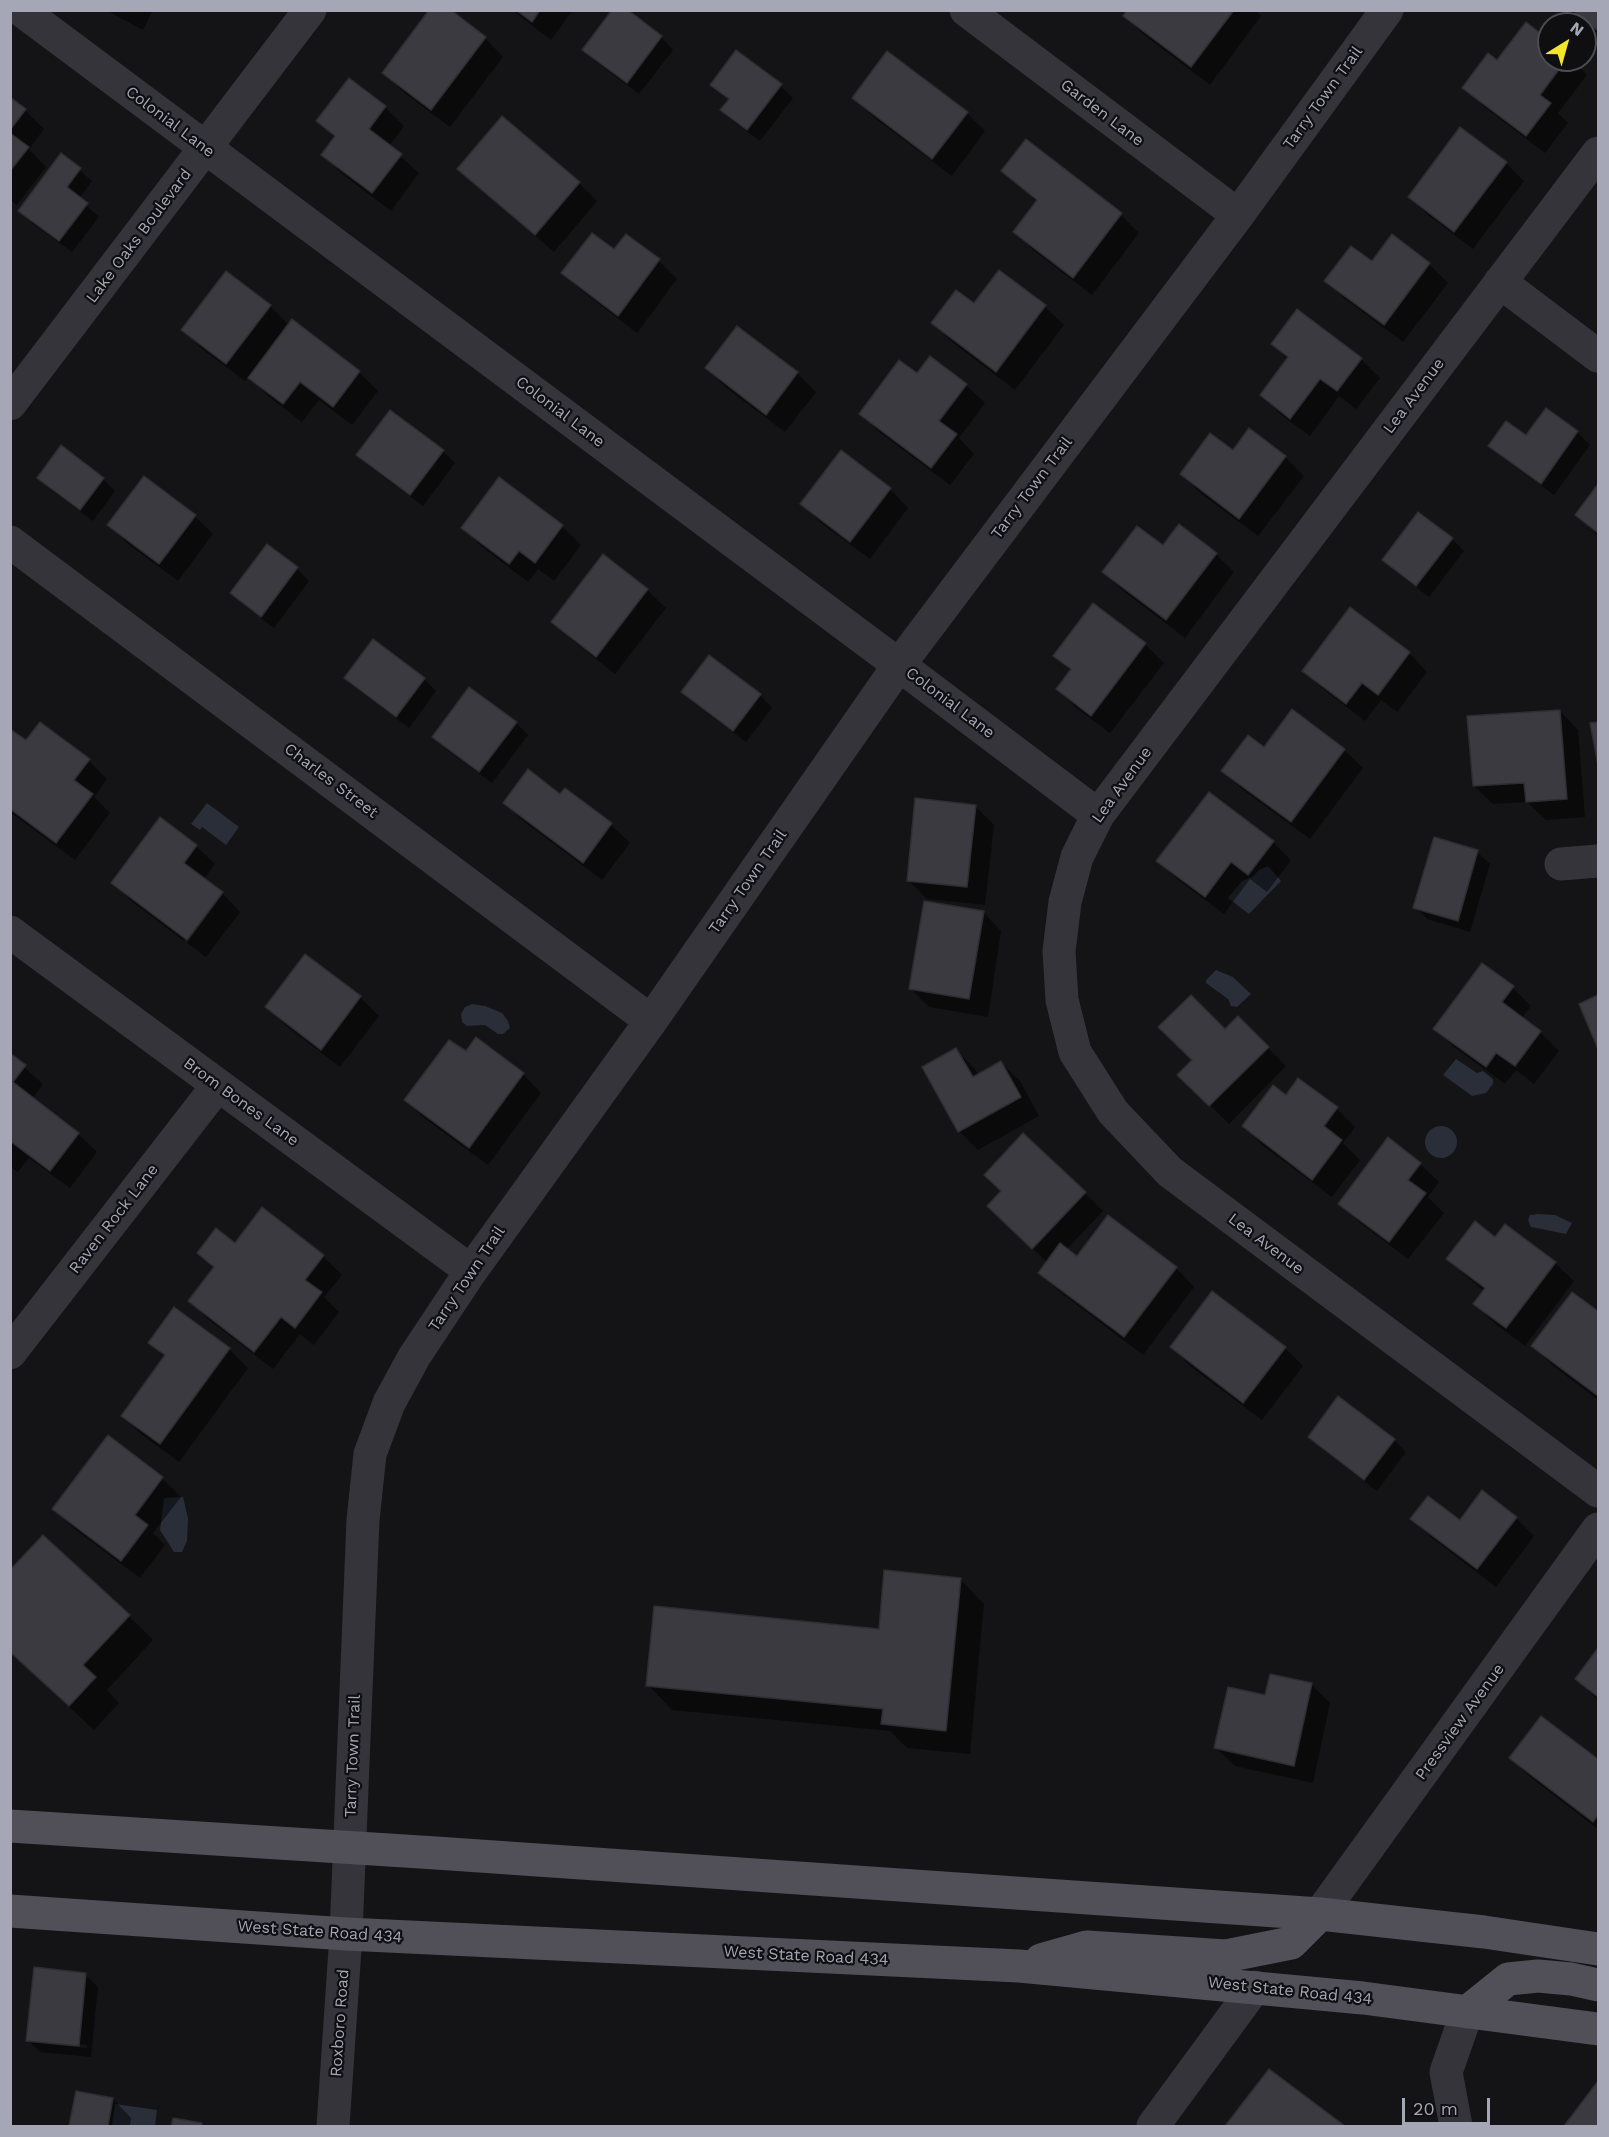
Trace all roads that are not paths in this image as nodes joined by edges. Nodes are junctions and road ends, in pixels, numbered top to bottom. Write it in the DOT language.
graph roads {
  1 [pos="21,10"];
  2 [pos="310,10"];
  3 [pos="966,10"];
  4 [pos="1387,10"];
  5 [pos="206,149"];
  6 [pos="1599,153"];
  7 [pos="1238,215"];
  8 [pos="1500,282"];
  9 [pos="1599,356"];
  10 [pos="10,404"];
  11 [pos="10,542"];
  12 [pos="899,664"];
  13 [pos="1098,815"];
  14 [pos="1599,861"];
  15 [pos="1561,864"];
  16 [pos="10,932"];
  17 [pos="651,1021"];
  18 [pos="218,1085"];
  19 [pos="471,1271"];
  20 [pos="10,1353"];
  21 [pos="1599,1491"];
  22 [pos="1599,1529"];
  23 [pos="10,1826"];
  24 [pos="349,1847"];
  25 [pos="10,1911"];
  26 [pos="1320,1914"];
  27 [pos="346,1934"];
  28 [pos="1599,1949"];
  29 [pos="1019,1966"];
  30 [pos="1599,1985"];
  31 [pos="1255,1987"];
  32 [pos="1467,2013"];
  33 [pos="1599,2030"];
  34 [pos="333,2127"];
  35 [pos="1153,2127"];
  36 [pos="1456,2127"];
  1 -- 5 [label="street, Colonial Lane"];
  2 -- 5 [label="street, Lake Oaks Boulevard"];
  3 -- 7 [label="street, Garden Lane"];
  4 -- 7 [label="street, Tarry Town Trail"];
  5 -- 10 [label="street, Lake Oaks Boulevard"];
  5 -- 12 [label="street, Colonial Lane"];
  6 -- 8 [label="street, Lea Avenue"];
  7 -- 12 [label="street, Tarry Town Trail"];
  8 -- 9 [label="street"];
  8 -- 13 [label="street, Lea Avenue"];
  11 -- 17 [label="street, Charles Street"];
  12 -- 13 [label="street, Colonial Lane"];
  12 -- 17 [label="street, Tarry Town Trail"];
  13 -- 21 [label="street, Lea Avenue"];
  14 -- 15 [label="street"];
  16 -- 18 [label="street, Brom Bones Lane"];
  17 -- 19 [label="street, Tarry Town Trail"];
  18 -- 19 [label="street, Brom Bones Lane"];
  18 -- 20 [label="street, Raven Rock Lane"];
  19 -- 24 [label="street, Tarry Town Trail"];
  22 -- 26 [label="street, Pressview Avenue"];
  23 -- 24 [label="main road"];
  24 -- 26 [label="main road"];
  24 -- 27 [label="street, Roxboro Road"];
  25 -- 27 [label="main road, West State Road 434"];
  26 -- 28 [label="main road"];
  26 -- 29 [label="main road"];
  27 -- 29 [label="main road, West State Road 434"];
  27 -- 34 [label="street, Roxboro Road"];
  29 -- 31 [label="main road, West State Road 434"];
  30 -- 32 [label="main road"];
  31 -- 32 [label="main road, West State Road 434"];
  31 -- 35 [label="street"];
  32 -- 33 [label="main road, West State Road 434"];
  32 -- 36 [label="street"];
}
